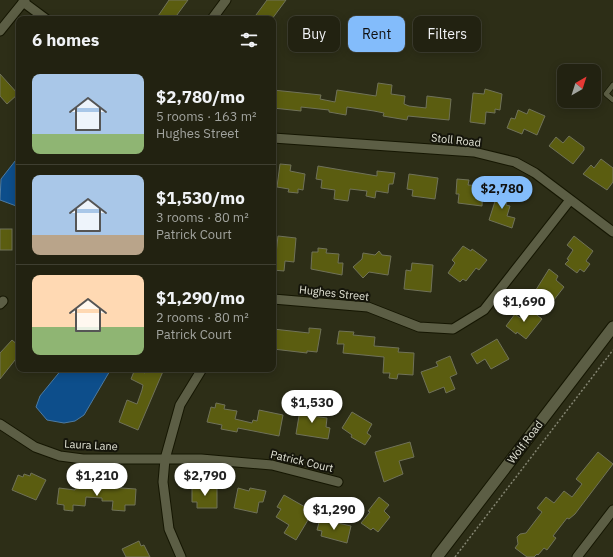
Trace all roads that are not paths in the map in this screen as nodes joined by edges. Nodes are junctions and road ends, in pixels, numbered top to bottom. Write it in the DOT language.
graph roads {
  1 [pos="226,0"];
  2 [pos="24,1"];
  3 [pos="42,16"];
  4 [pos="214,16"];
  5 [pos="0,31"];
  6 [pos="613,85"];
  7 [pos="613,100"];
  8 [pos="276,138"];
  9 [pos="570,200"];
  10 [pos="613,232"];
  11 [pos="276,299"];
  12 [pos="613,327"];
  13 [pos="200,372"];
  14 [pos="0,424"];
  15 [pos="165,459"];
  16 [pos="338,482"];
  17 [pos="613,510"];
  18 [pos="181,557"];
  19 [pos="437,557"];
  20 [pos="577,557"];
  1 -- 4 [label="street"];
  2 -- 3 [label="street"];
  2 -- 5 [label="street"];
  6 -- 7 [label="lane"];
  8 -- 9 [label="street, Stoll Road"];
  9 -- 10 [label="street, Stoll Road"];
  9 -- 11 [label="street, Hughes Street"];
  12 -- 19 [label="main road, Wolf Road"];
  13 -- 15 [label="street"];
  14 -- 15 [label="street, Laura Lane"];
  15 -- 16 [label="street, Patrick Court"];
  15 -- 18 [label="street"];
  17 -- 20 [label="street"];
}
